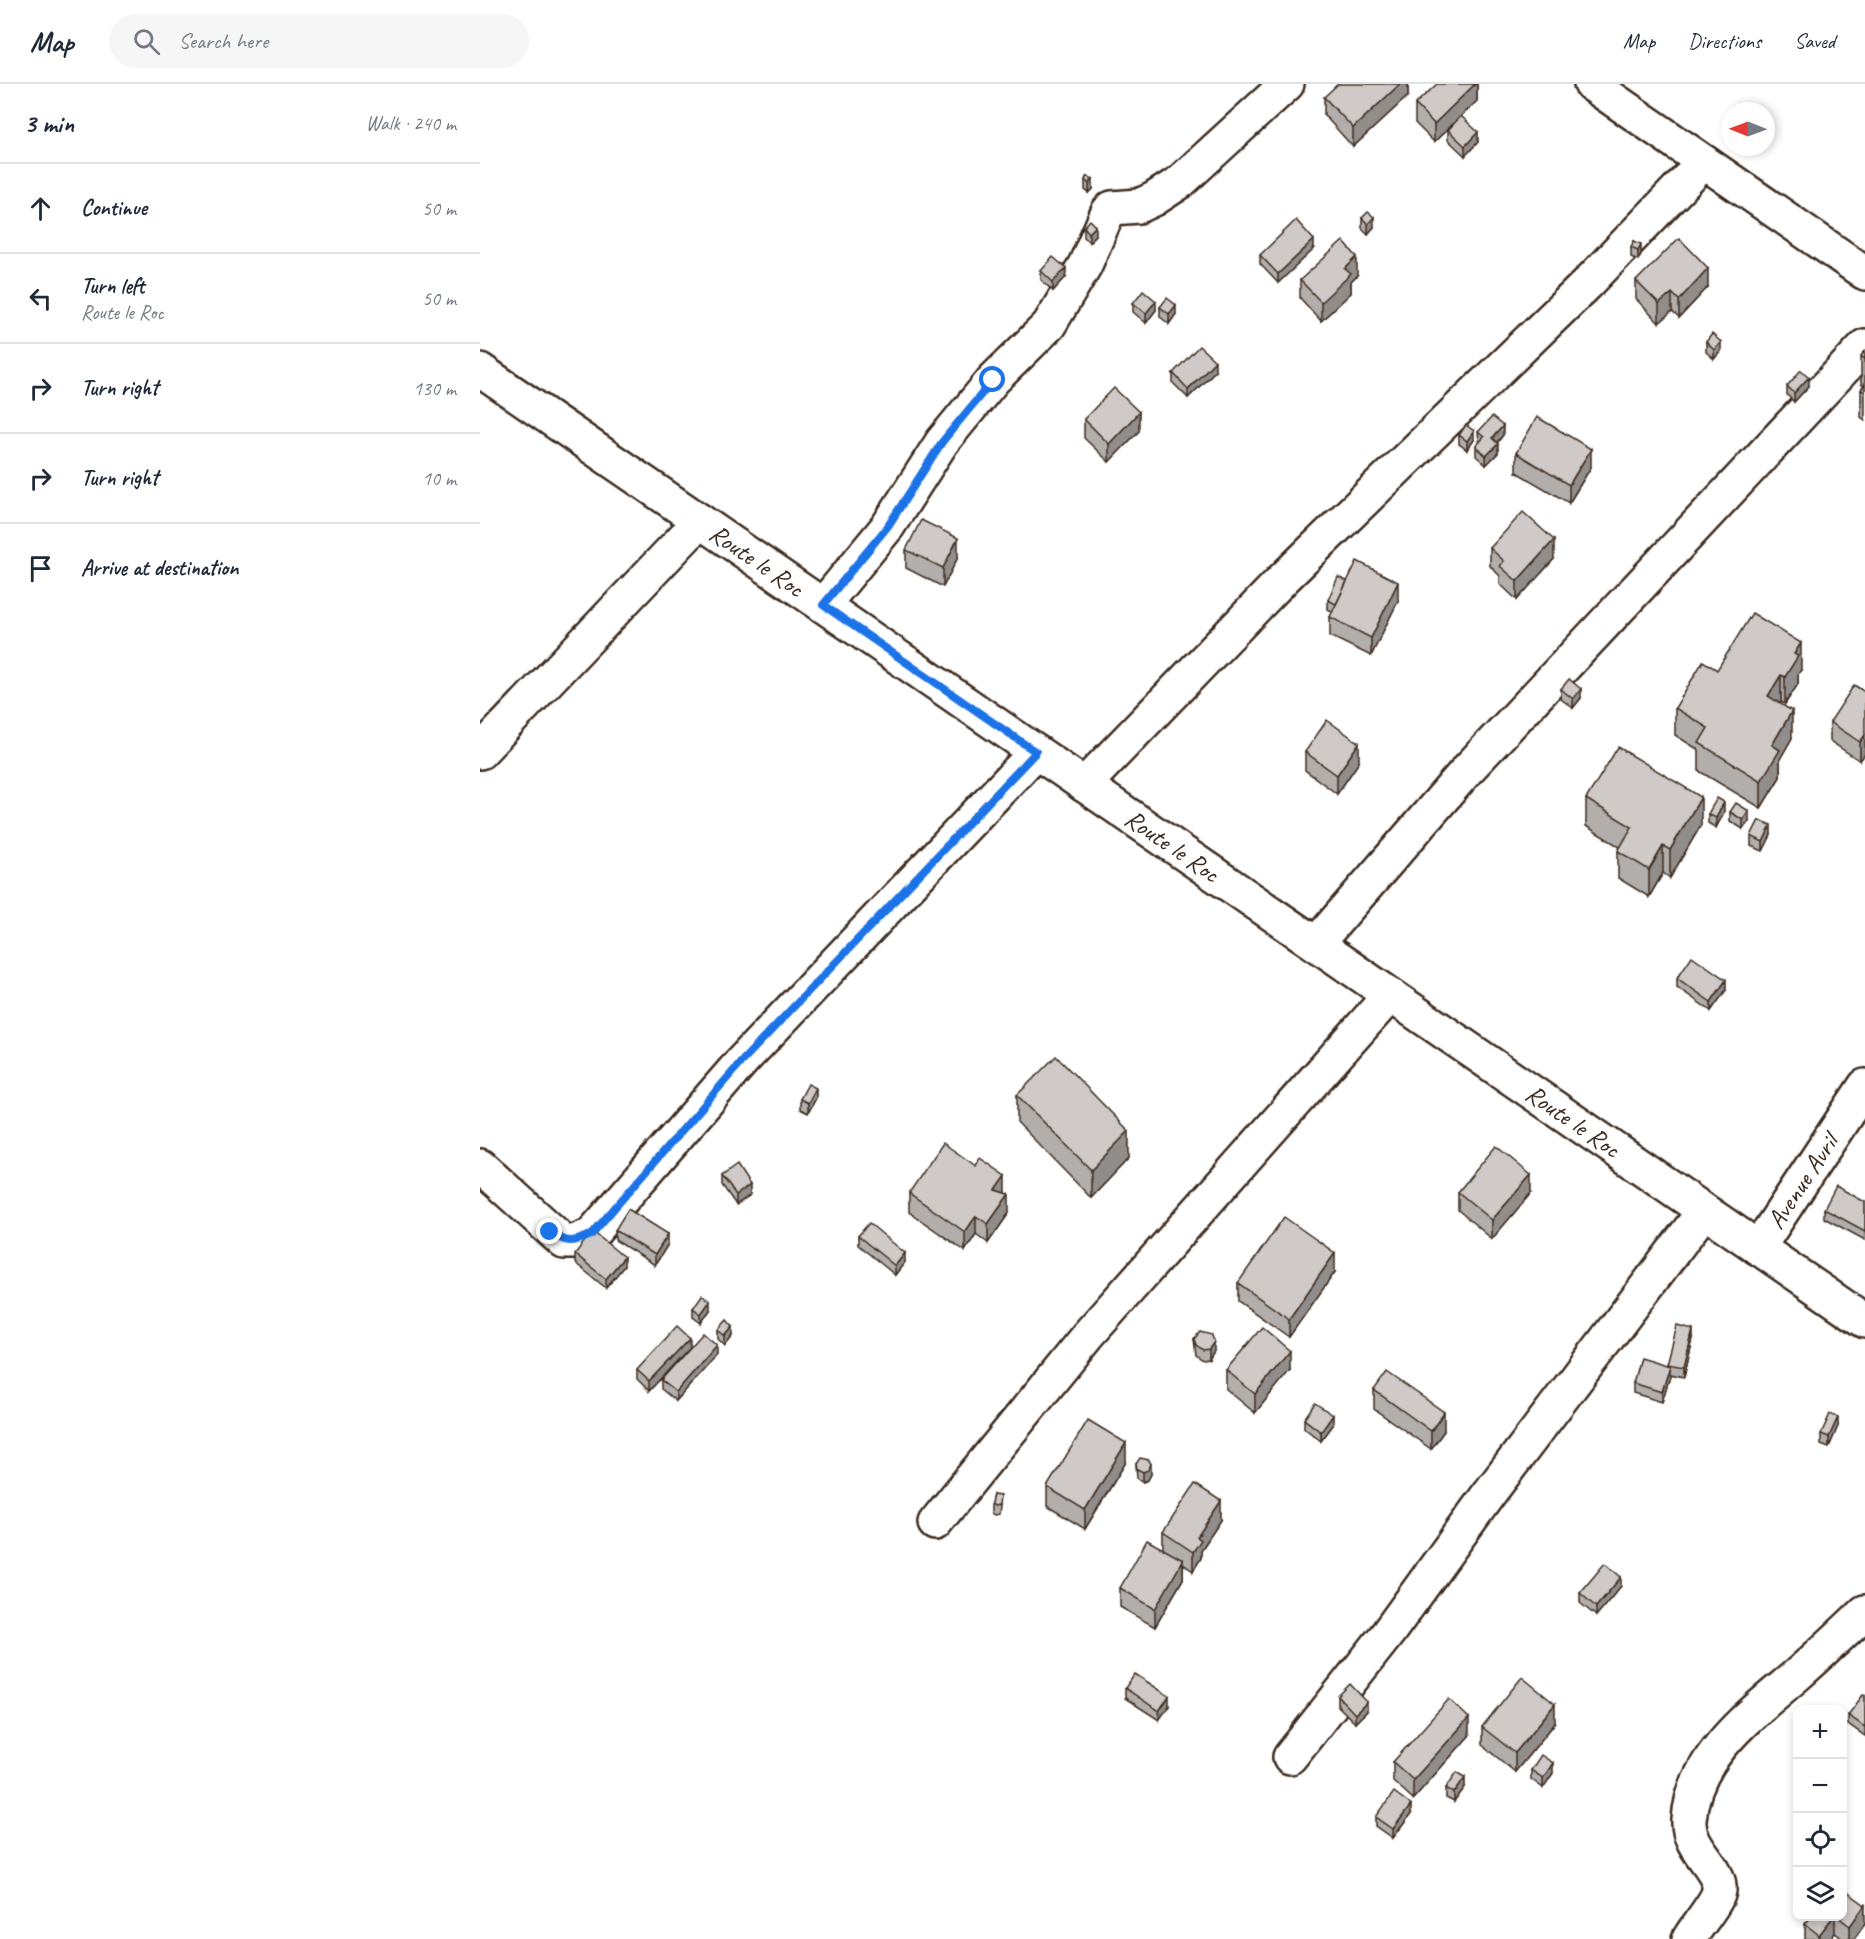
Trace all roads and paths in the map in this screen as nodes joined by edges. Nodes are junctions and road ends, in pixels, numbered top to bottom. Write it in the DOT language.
graph roads {
  1 [pos="1287,84"];
  2 [pos="1591,84"];
  3 [pos="1704,162"];
  4 [pos="1865,273"];
  5 [pos="1865,346"];
  6 [pos="480,370"];
  7 [pos="700,521"];
  8 [pos="823,605"];
  9 [pos="480,752"];
  10 [pos="1036,752"];
  11 [pos="1084,785"];
  12 [pos="1316,944"];
  13 [pos="1390,995"];
  14 [pos="1865,1086"];
  15 [pos="480,1166"];
  16 [pos="1704,1211"];
  17 [pos="1758,1248"];
  18 [pos="1865,1321"];
  19 [pos="935,1523"];
  20 [pos="1865,1612"];
  21 [pos="1290,1757"];
  22 [pos="1689,1939"];
  1 -- 8 [label="street"];
  2 -- 3 [label="street"];
  3 -- 4 [label="street"];
  3 -- 11 [label="street"];
  5 -- 12 [label="street"];
  6 -- 7 [label="street, Route le Roc"];
  7 -- 8 [label="street, Route le Roc"];
  7 -- 9 [label="street"];
  8 -- 10 [label="street, Route le Roc"];
  10 -- 11 [label="street, Route le Roc"];
  10 -- 15 [label="street"];
  11 -- 12 [label="street, Route le Roc"];
  12 -- 13 [label="street, Route le Roc"];
  13 -- 16 [label="street, Route le Roc"];
  13 -- 19 [label="street"];
  14 -- 17 [label="street, Avenue Avril"];
  16 -- 17 [label="street, Route le Roc"];
  16 -- 21 [label="street"];
  17 -- 18 [label="street, Route le Roc"];
  20 -- 22 [label="street"];
}
